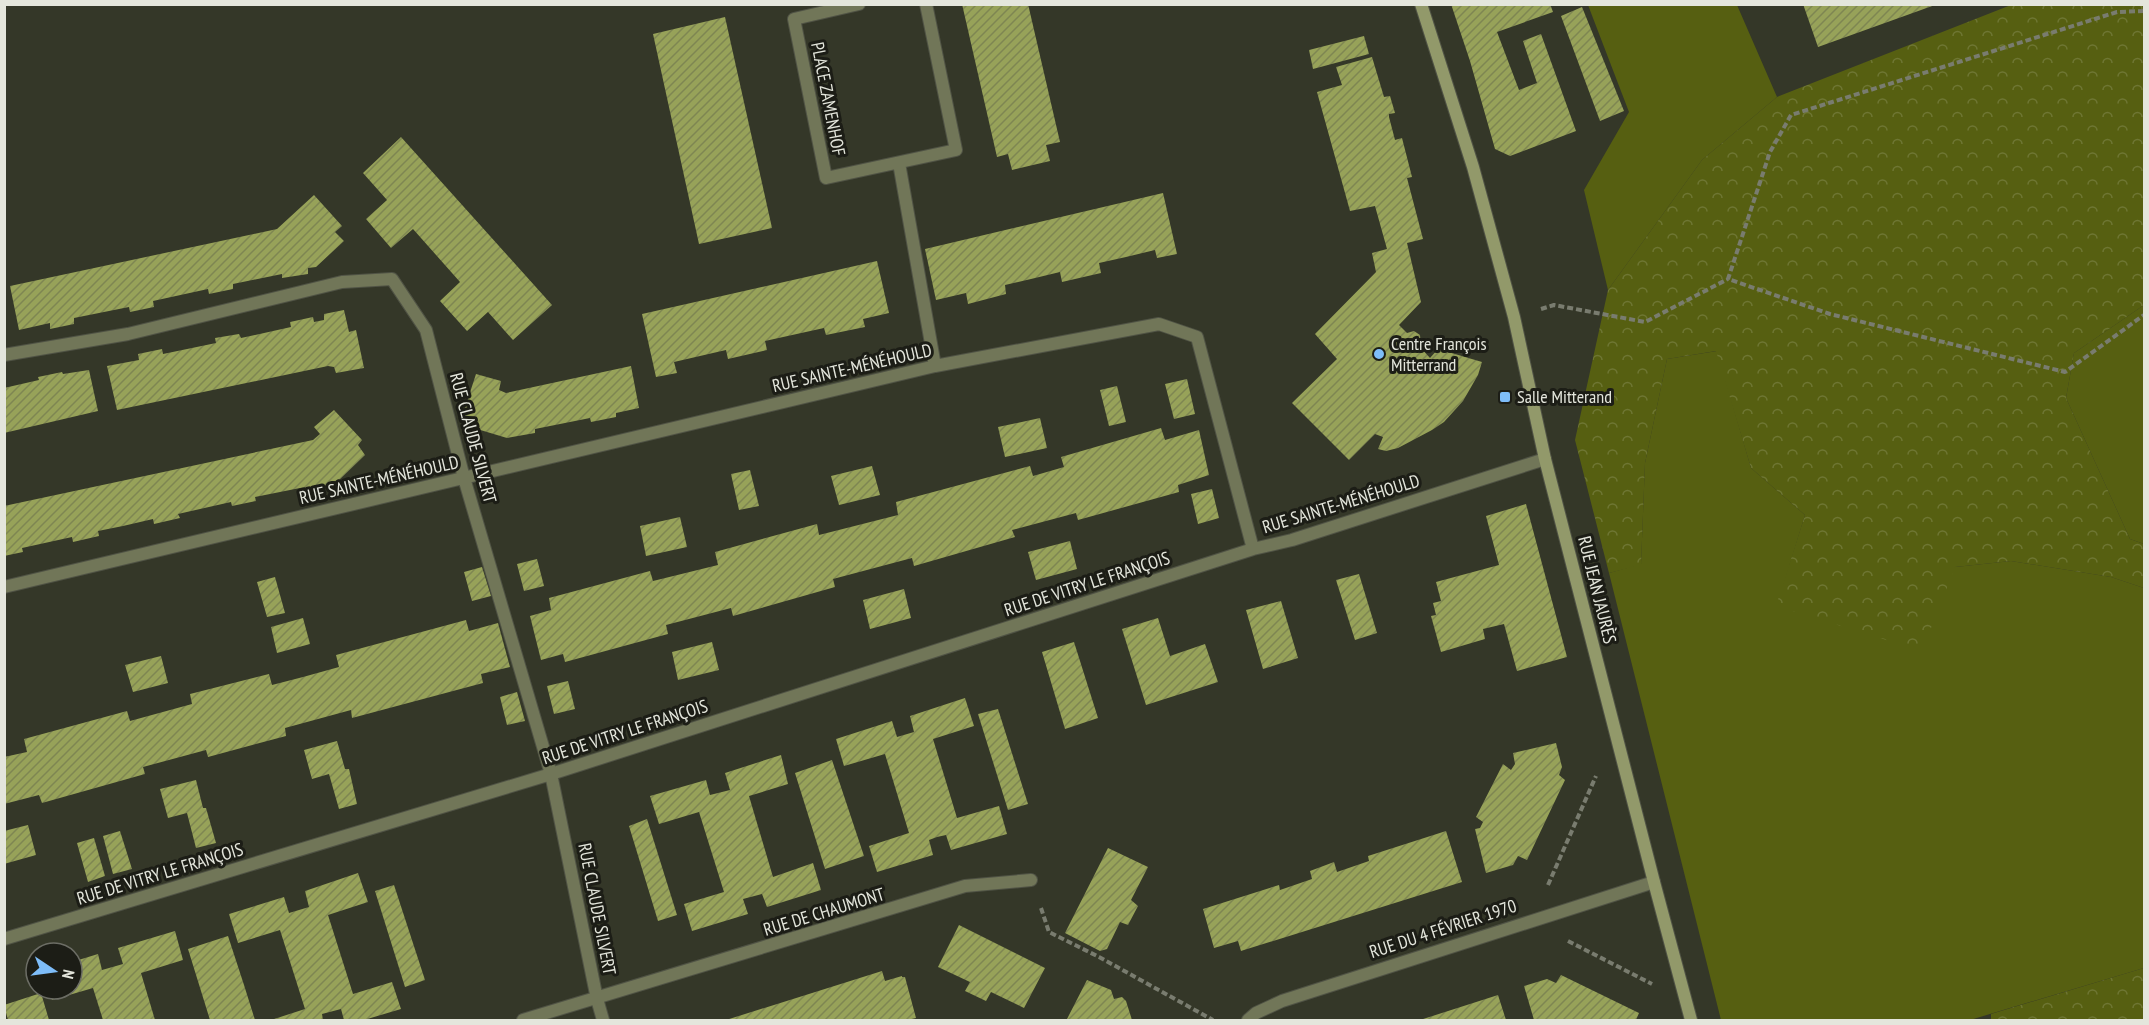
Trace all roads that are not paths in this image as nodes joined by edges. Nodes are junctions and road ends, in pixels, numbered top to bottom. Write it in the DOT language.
graph roads {
  1 [pos="859,4"];
  2 [pos="926,4"];
  3 [pos="1422,4"];
  4 [pos="899,163"];
  5 [pos="4,355"];
  6 [pos="935,366"];
  7 [pos="1545,459"];
  8 [pos="464,478"];
  9 [pos="1252,549"];
  10 [pos="4,587"];
  11 [pos="551,774"];
  12 [pos="1031,880"];
  13 [pos="1654,882"];
  14 [pos="4,939"];
  15 [pos="597,999"];
  16 [pos="523,1020"];
  17 [pos="603,1020"];
  18 [pos="1248,1020"];
  19 [pos="1691,1020"];
  1 -- 4 [label="street, PLACE ZAMENHOF"];
  2 -- 4 [label="street, PLACE ZAMENHOF"];
  3 -- 7 [label="street, RUE JEAN JAURÈS"];
  4 -- 6 [label="street"];
  5 -- 8 [label="street, RUE CLAUDE SILVERT"];
  6 -- 8 [label="street, RUE SAINTE-MÉNÉHOULD"];
  6 -- 9 [label="street, RUE SAINTE-MÉNÉHOULD"];
  7 -- 9 [label="street, RUE SAINTE-MÉNÉHOULD"];
  7 -- 13 [label="street, RUE JEAN JAURÈS"];
  8 -- 10 [label="street, RUE SAINTE-MÉNÉHOULD"];
  8 -- 11 [label="street, RUE CLAUDE SILVERT"];
  9 -- 11 [label="street, RUE DE VITRY LE FRANÇOIS"];
  11 -- 14 [label="street, RUE DE VITRY LE FRANÇOIS"];
  11 -- 15 [label="street, RUE CLAUDE SILVERT"];
  12 -- 15 [label="street, RUE DE CHAUMONT"];
  13 -- 18 [label="street, RUE DU 4 FÉVRIER 1970"];
  13 -- 19 [label="street, RUE JEAN JAURÈS"];
  15 -- 16 [label="street, RUE DE CHAUMONT"];
  15 -- 17 [label="street, RUE CLAUDE SILVERT"];
}
